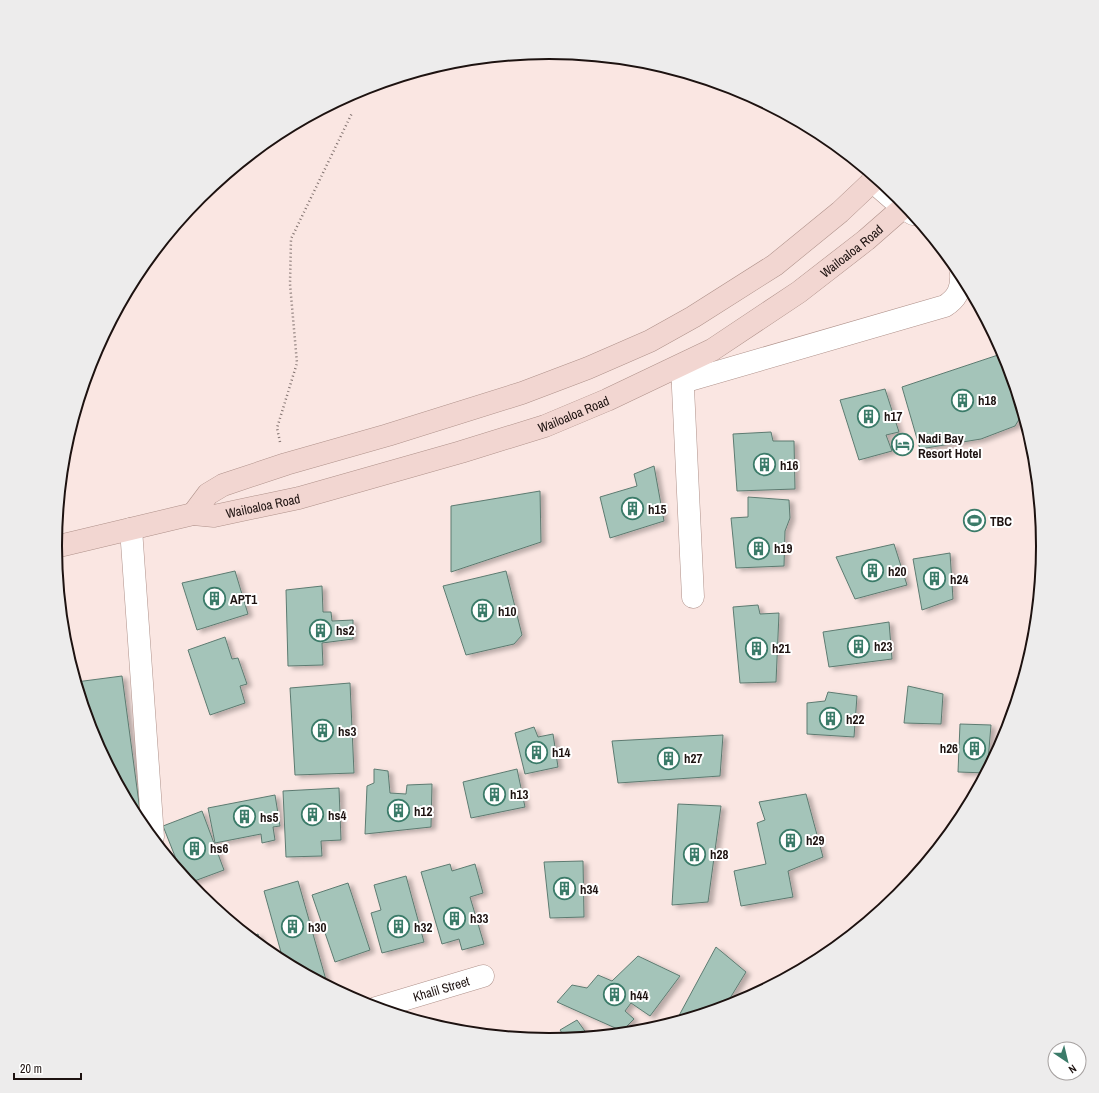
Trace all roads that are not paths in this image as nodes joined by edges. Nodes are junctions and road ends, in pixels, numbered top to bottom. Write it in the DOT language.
graph roads {
  1 [pos="872,181"];
  2 [pos="903,212"];
  3 [pos="960,285"];
  4 [pos="682,373"];
  5 [pos="193,514"];
  6 [pos="131,530"];
  7 [pos="62,543"];
  8 [pos="693,597"];
  9 [pos="152,828"];
  10 [pos="483,976"];
  11 [pos="385,1005"];
  1 -- 5 [label="main road"];
  2 -- 4 [label="main road, Wailoaloa Road"];
  3 -- 4 [label="street, Wailoaloa Road"];
  4 -- 5 [label="main road, Wailoaloa Road"];
  4 -- 8 [label="street"];
  5 -- 6 [label="main road, Wailoaloa Road"];
  6 -- 7 [label="main road, Wailoaloa Road"];
  6 -- 9 [label="street"];
  10 -- 11 [label="street, Khalil Street"];
}
